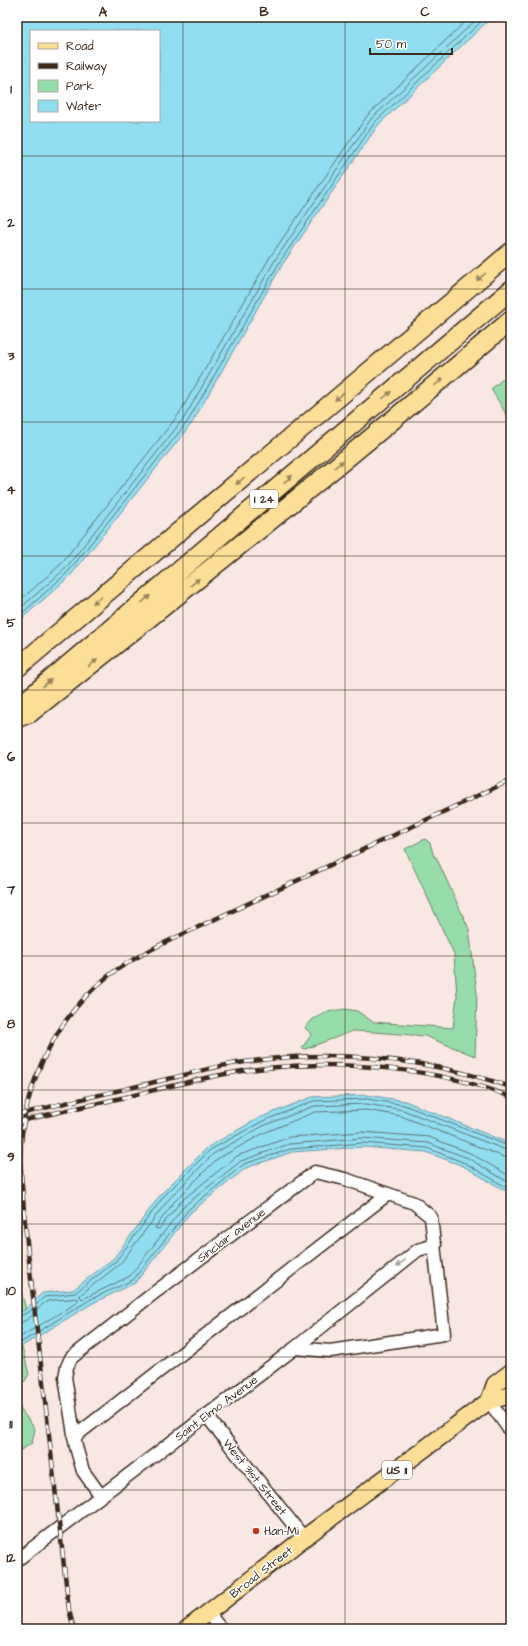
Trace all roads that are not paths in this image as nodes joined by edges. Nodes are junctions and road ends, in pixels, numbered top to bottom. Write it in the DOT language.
graph roads {
  1 [pos="511,252"];
  2 [pos="511,290"];
  3 [pos="511,320"];
  4 [pos="17,668"];
  5 [pos="17,708"];
  6 [pos="17,718"];
  7 [pos="388,1194"];
  8 [pos="435,1245"];
  9 [pos="295,1348"];
  10 [pos="511,1372"];
  11 [pos="511,1395"];
  12 [pos="489,1401"];
  13 [pos="206,1415"];
  14 [pos="511,1432"];
  15 [pos="74,1437"];
  16 [pos="101,1496"];
  17 [pos="304,1538"];
  18 [pos="17,1560"];
  19 [pos="208,1613"];
  20 [pos="187,1629"];
  21 [pos="220,1629"];
  1 -- 4 [label="highway, I 24, one-way"];
  5 -- 2 [label="highway, I 24, one-way"];
  6 -- 3 [label="highway, one-way"];
  7 -- 8 [label="street, Sinclair avenue"];
  7 -- 15 [label="street"];
  7 -- 15 [label="street, Sinclair avenue"];
  8 -- 9 [label="street, Saint Elmo Avenue, one-way"];
  8 -- 9 [label="street, Sinclair avenue"];
  9 -- 13 [label="street, Saint Elmo Avenue"];
  10 -- 12 [label="main road"];
  11 -- 12 [label="main road, Broad Street / US 11"];
  12 -- 14 [label="street"];
  12 -- 17 [label="main road, Broad Street / US 11"];
  13 -- 16 [label="street, Saint Elmo Avenue"];
  13 -- 17 [label="street, West 31st Street"];
  15 -- 16 [label="street, Sinclair avenue"];
  16 -- 18 [label="street, Saint Elmo Avenue"];
  17 -- 19 [label="main road, Broad Street / US 11"];
  19 -- 20 [label="main road, Broad Street / US 11"];
  19 -- 21 [label="street"];
}
